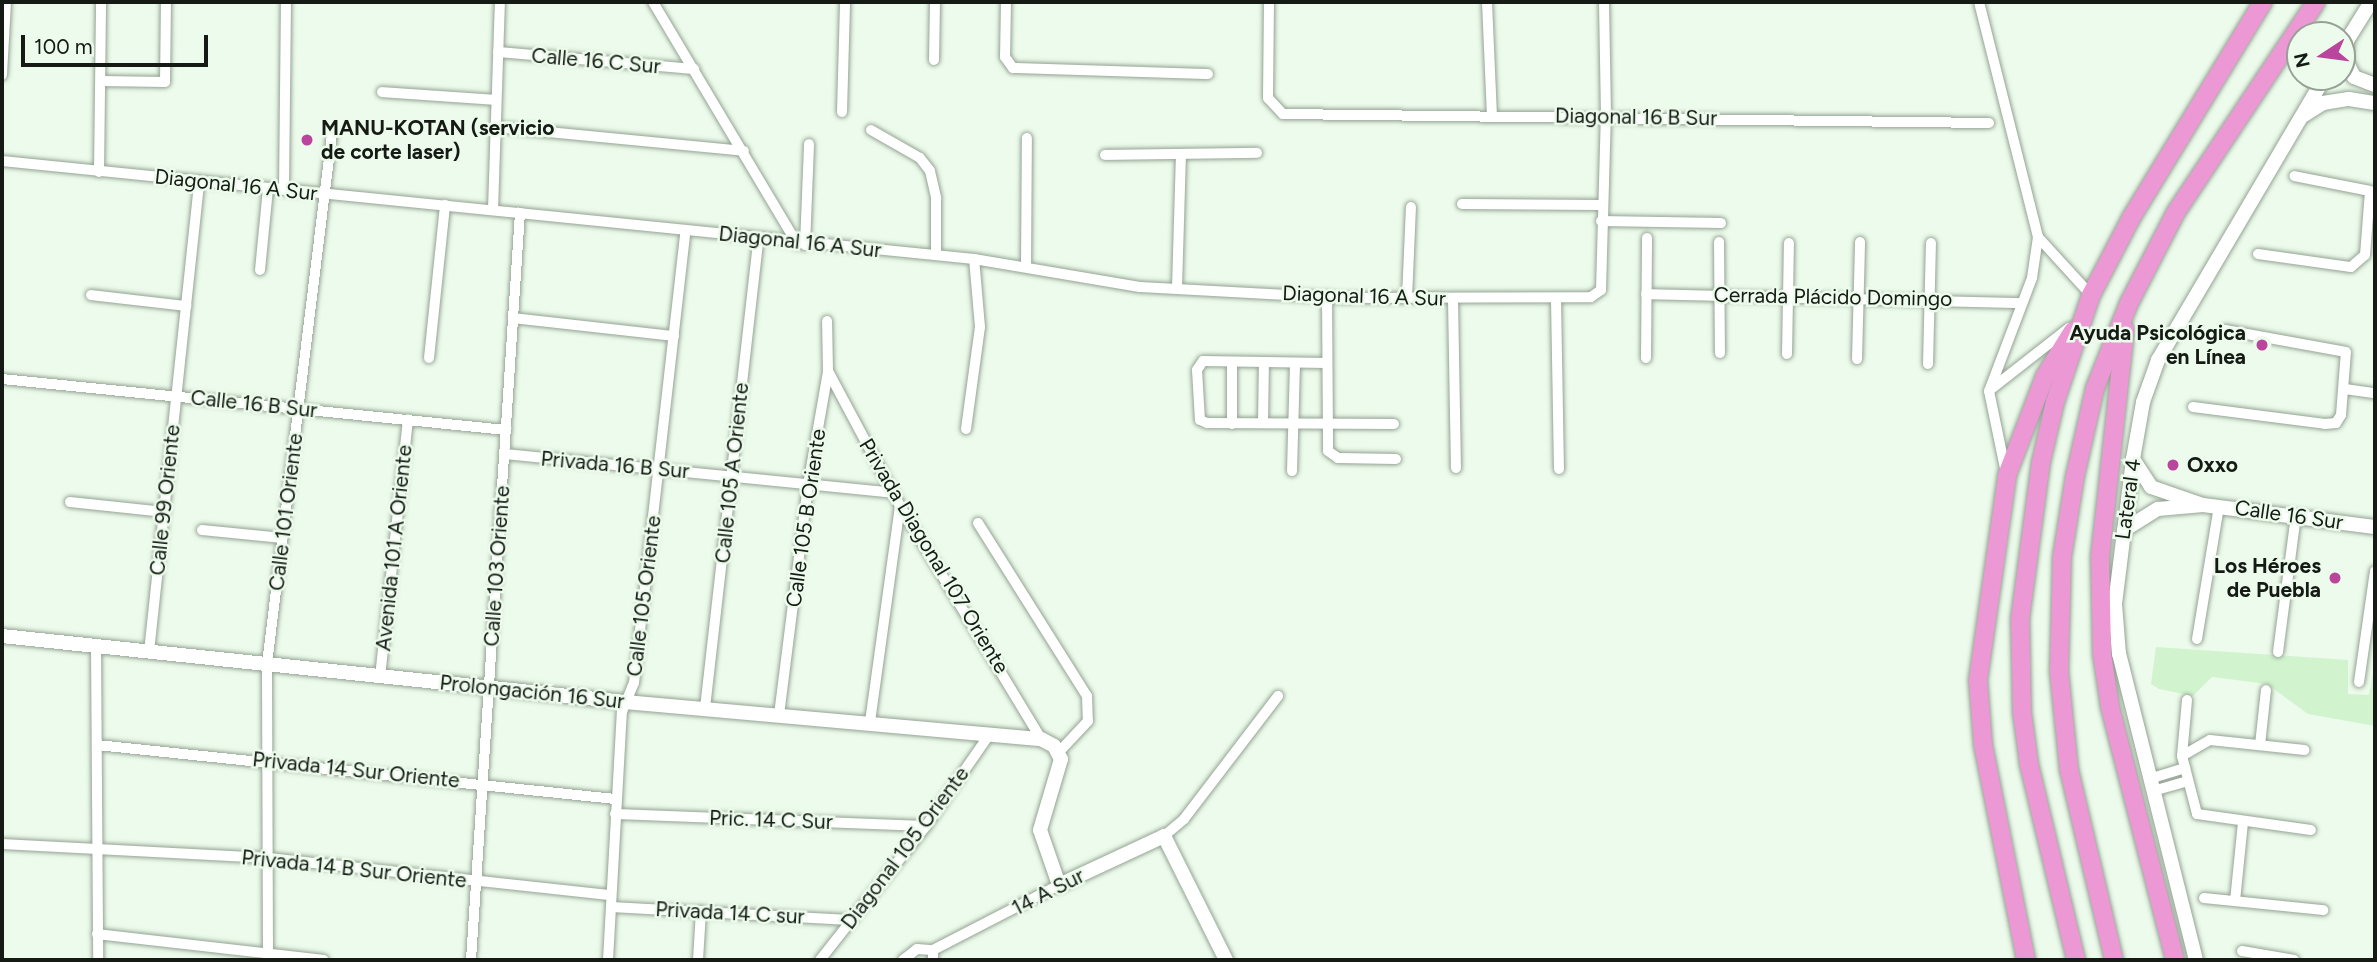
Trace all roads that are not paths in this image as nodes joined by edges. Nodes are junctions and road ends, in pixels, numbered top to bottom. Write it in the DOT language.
graph roads {
  1 [pos="6,2"];
  2 [pos="101,2"];
  3 [pos="166,2"];
  4 [pos="286,2"];
  5 [pos="500,2"];
  6 [pos="653,2"];
  7 [pos="845,2"];
  8 [pos="935,2"];
  9 [pos="1006,2"];
  10 [pos="1269,2"];
  11 [pos="1487,2"];
  12 [pos="1604,2"];
  13 [pos="1979,2"];
  14 [pos="2263,2"];
  15 [pos="2316,2"];
  16 [pos="2371,2"];
  17 [pos="2356,25"];
  18 [pos="498,52"];
  19 [pos="934,60"];
  20 [pos="694,69"];
  21 [pos="1208,74"];
  22 [pos="2356,74"];
  23 [pos="2,75"];
  24 [pos="2361,80"];
  25 [pos="101,81"];
  26 [pos="2375,85"];
  27 [pos="2316,91"];
  28 [pos="383,92"];
  29 [pos="496,100"];
  30 [pos="2357,101"];
  31 [pos="2375,103"];
  32 [pos="842,112"];
  33 [pos="1492,115"];
  34 [pos="1606,117"];
  35 [pos="2300,118"];
  36 [pos="1989,123"];
  37 [pos="496,127"];
  38 [pos="871,130"];
  39 [pos="332,134"];
  40 [pos="1027,138"];
  41 [pos="809,144"];
  42 [pos="744,151"];
  43 [pos="1257,153"];
  44 [pos="1181,154"];
  45 [pos="1105,155"];
  46 [pos="2,161"];
  47 [pos="99,172"];
  48 [pos="2294,176"];
  49 [pos="199,181"];
  50 [pos="268,188"];
  51 [pos="284,190"];
  52 [pos="326,194"];
  53 [pos="1462,204"];
  54 [pos="445,205"];
  55 [pos="1601,205"];
  56 [pos="1411,207"];
  57 [pos="493,211"];
  58 [pos="520,213"];
  59 [pos="1601,220"];
  60 [pos="1721,223"];
  61 [pos="686,230"];
  62 [pos="2372,234"];
  63 [pos="759,237"];
  64 [pos="2038,237"];
  65 [pos="1647,238"];
  66 [pos="1719,242"];
  67 [pos="1860,242"];
  68 [pos="1789,243"];
  69 [pos="1931,243"];
  70 [pos="801,244"];
  71 [pos="2258,254"];
  72 [pos="936,255"];
  73 [pos="974,260"];
  74 [pos="1026,267"];
  75 [pos="260,270"];
  76 [pos="1177,288"];
  77 [pos="1646,294"];
  78 [pos="91,295"];
  79 [pos="1718,295"];
  80 [pos="2091,295"];
  81 [pos="1327,296"];
  82 [pos="1788,296"];
  83 [pos="1859,296"];
  84 [pos="1929,297"];
  85 [pos="1407,298"];
  86 [pos="1453,299"];
  87 [pos="1556,299"];
  88 [pos="2020,303"];
  89 [pos="2129,303"];
  90 [pos="186,306"];
  91 [pos="2084,315"];
  92 [pos="513,318"];
  93 [pos="827,321"];
  94 [pos="2225,330"];
  95 [pos="674,336"];
  96 [pos="1720,353"];
  97 [pos="1787,354"];
  98 [pos="429,358"];
  99 [pos="1646,358"];
  100 [pos="1857,359"];
  101 [pos="1232,362"];
  102 [pos="1264,362"];
  103 [pos="1295,363"];
  104 [pos="1327,363"];
  105 [pos="1928,364"];
  106 [pos="828,370"];
  107 [pos="2,379"];
  108 [pos="2345,390"];
  109 [pos="1989,391"];
  110 [pos="2375,393"];
  111 [pos="176,396"];
  112 [pos="2193,407"];
  113 [pos="299,409"];
  114 [pos="408,420"];
  115 [pos="1294,422"];
  116 [pos="1327,422"];
  117 [pos="1263,423"];
  118 [pos="1232,424"];
  119 [pos="1394,424"];
  120 [pos="967,429"];
  121 [pos="506,430"];
  122 [pos="505,454"];
  123 [pos="1396,459"];
  124 [pos="2133,459"];
  125 [pos="660,468"];
  126 [pos="1456,468"];
  127 [pos="1559,470"];
  128 [pos="1292,471"];
  129 [pos="2007,475"];
  130 [pos="732,476"];
  131 [pos="808,485"];
  132 [pos="2160,492"];
  133 [pos="893,493"];
  134 [pos="70,502"];
  135 [pos="2203,505"];
  136 [pos="900,506"];
  137 [pos="2219,506"];
  138 [pos="2158,509"];
  139 [pos="164,512"];
  140 [pos="2295,516"];
  141 [pos="978,523"];
  142 [pos="2375,527"];
  143 [pos="202,530"];
  144 [pos="2124,530"];
  145 [pos="283,538"];
  146 [pos="2375,571"];
  147 [pos="2,636"];
  148 [pos="2197,639"];
  149 [pos="96,646"];
  150 [pos="149,652"];
  151 [pos="2278,652"];
  152 [pos="268,664"];
  153 [pos="380,677"];
  154 [pos="2359,682"];
  155 [pos="489,688"];
  156 [pos="2266,690"];
  157 [pos="1278,696"];
  158 [pos="2187,700"];
  159 [pos="625,702"];
  160 [pos="705,708"];
  161 [pos="779,715"];
  162 [pos="870,722"];
  163 [pos="989,735"];
  164 [pos="1041,739"];
  165 [pos="97,745"];
  166 [pos="2260,745"];
  167 [pos="2304,750"];
  168 [pos="1059,752"];
  169 [pos="2182,756"];
  170 [pos="268,761"];
  171 [pos="2185,768"];
  172 [pos="2187,781"];
  173 [pos="483,782"];
  174 [pos="2151,785"];
  175 [pos="615,799"];
  176 [pos="615,814"];
  177 [pos="2243,822"];
  178 [pos="926,826"];
  179 [pos="2311,830"];
  180 [pos="1164,836"];
  181 [pos="2,844"];
  182 [pos="97,847"];
  183 [pos="268,858"];
  184 [pos="476,882"];
  185 [pos="1059,885"];
  186 [pos="611,895"];
  187 [pos="2204,898"];
  188 [pos="2235,901"];
  189 [pos="611,907"];
  190 [pos="2323,910"];
  191 [pos="701,911"];
  192 [pos="850,920"];
  193 [pos="97,934"];
  194 [pos="2192,939"];
  195 [pos="2242,951"];
  196 [pos="2173,952"];
  197 [pos="933,955"];
  198 [pos="268,957"];
  199 [pos="98,960"];
  200 [pos="324,960"];
  201 [pos="471,960"];
  202 [pos="608,960"];
  203 [pos="698,960"];
  204 [pos="820,960"];
  205 [pos="902,960"];
  206 [pos="1226,960"];
  207 [pos="2025,960"];
  208 [pos="2076,960"];
  209 [pos="2114,960"];
  210 [pos="2196,960"];
  211 [pos="2294,960"];
  1 -- 23 [label="street"];
  2 -- 25 [label="street"];
  3 -- 25 [label="street"];
  4 -- 51 [label="street"];
  5 -- 18 [label="street"];
  6 -- 20 [label="street"];
  7 -- 32 [label="street"];
  8 -- 19 [label="street"];
  9 -- 21 [label="street"];
  10 -- 33 [label="street, Diagonal 16 B Sur"];
  11 -- 33 [label="street"];
  12 -- 34 [label="street"];
  13 -- 64 [label="street"];
  14 -- 80 [label="highway"];
  15 -- 89 [label="highway"];
  16 -- 17 [label="street"];
  18 -- 20 [label="street, Calle 16 C Sur"];
  18 -- 29 [label="street"];
  20 -- 42 [label="street"];
  22 -- 24 [label="street"];
  24 -- 26 [label="street"];
  24 -- 30 [label="street"];
  25 -- 47 [label="street"];
  27 -- 35 [label="street, Lateral 4"];
  28 -- 29 [label="street"];
  29 -- 37 [label="street"];
  30 -- 31 [label="street"];
  30 -- 35 [label="street"];
  33 -- 34 [label="street, Diagonal 16 B Sur"];
  34 -- 36 [label="street, Diagonal 16 B Sur"];
  34 -- 55 [label="street"];
  35 -- 124 [label="street, Lateral 4"];
  37 -- 42 [label="street"];
  37 -- 57 [label="street"];
  38 -- 72 [label="street"];
  39 -- 52 [label="street, Calle 101 Oriente"];
  40 -- 74 [label="street"];
  41 -- 70 [label="street"];
  42 -- 70 [label="street"];
  43 -- 44 [label="street"];
  44 -- 45 [label="street"];
  44 -- 76 [label="street"];
  46 -- 47 [label="street, Diagonal 16 A Sur"];
  47 -- 49 [label="street, Diagonal 16 A Sur"];
  48 -- 62 [label="street"];
  49 -- 50 [label="street, Diagonal 16 A Sur"];
  49 -- 90 [label="street, Calle 99 Oriente"];
  50 -- 51 [label="street, Diagonal 16 A Sur"];
  50 -- 75 [label="street"];
  51 -- 52 [label="street, Diagonal 16 A Sur"];
  52 -- 54 [label="street, Diagonal 16 A Sur"];
  52 -- 113 [label="street, Calle 101 Oriente"];
  53 -- 55 [label="street"];
  54 -- 57 [label="street, Diagonal 16 A Sur"];
  54 -- 98 [label="street"];
  55 -- 59 [label="street"];
  56 -- 85 [label="street"];
  57 -- 58 [label="street, Diagonal 16 A Sur"];
  58 -- 61 [label="street, Diagonal 16 A Sur"];
  58 -- 92 [label="street, Calle 103 Oriente"];
  59 -- 60 [label="street"];
  59 -- 87 [label="street, Diagonal 16 A Sur"];
  61 -- 63 [label="street, Diagonal 16 A Sur"];
  61 -- 95 [label="street, Calle 105 Oriente"];
  62 -- 71 [label="street"];
  63 -- 70 [label="street, Diagonal 16 A Sur"];
  63 -- 130 [label="street, Calle 105 A Oriente"];
  64 -- 80 [label="street"];
  64 -- 88 [label="street"];
  65 -- 77 [label="street"];
  66 -- 79 [label="street"];
  67 -- 83 [label="street"];
  68 -- 82 [label="street"];
  69 -- 84 [label="street"];
  70 -- 72 [label="street, Diagonal 16 A Sur"];
  72 -- 73 [label="street, Diagonal 16 A Sur"];
  73 -- 74 [label="street, Diagonal 16 A Sur"];
  73 -- 120 [label="street"];
  74 -- 76 [label="street, Diagonal 16 A Sur"];
  76 -- 81 [label="street, Diagonal 16 A Sur"];
  77 -- 79 [label="street, Cerrada Plácido Domingo"];
  77 -- 99 [label="street"];
  78 -- 90 [label="street"];
  79 -- 82 [label="street, Cerrada Plácido Domingo"];
  79 -- 96 [label="street"];
  80 -- 91 [label="highway"];
  81 -- 85 [label="street, Diagonal 16 A Sur"];
  81 -- 104 [label="street"];
  82 -- 83 [label="street, Cerrada Plácido Domingo"];
  82 -- 97 [label="street"];
  83 -- 84 [label="street, Cerrada Plácido Domingo"];
  83 -- 100 [label="street"];
  84 -- 88 [label="street, Cerrada Plácido Domingo"];
  84 -- 105 [label="street"];
  85 -- 86 [label="street, Diagonal 16 A Sur"];
  86 -- 87 [label="street, Diagonal 16 A Sur"];
  86 -- 126 [label="street"];
  87 -- 127 [label="street"];
  88 -- 109 [label="street"];
  89 -- 196 [label="highway"];
  89 -- 209 [label="highway"];
  90 -- 111 [label="street, Calle 99 Oriente"];
  91 -- 109 [label="street"];
  91 -- 129 [label="highway"];
  91 -- 208 [label="highway"];
  92 -- 95 [label="street"];
  92 -- 121 [label="street, Calle 103 Oriente"];
  93 -- 106 [label="street, Calle 105 B Oriente"];
  94 -- 108 [label="street"];
  95 -- 125 [label="street, Calle 105 Oriente"];
  101 -- 102 [label="street"];
  101 -- 118 [label="street"];
  101 -- 118 [label="street"];
  102 -- 103 [label="street"];
  102 -- 117 [label="street"];
  103 -- 104 [label="street"];
  103 -- 115 [label="street"];
  104 -- 116 [label="street"];
  106 -- 131 [label="street, Calle 105 B Oriente"];
  106 -- 133 [label="street, Privada Diagonal 107 Oriente"];
  107 -- 111 [label="street, Calle 16 B Sur"];
  108 -- 110 [label="street"];
  108 -- 112 [label="street"];
  109 -- 129 [label="street"];
  111 -- 113 [label="street, Calle 16 B Sur"];
  111 -- 139 [label="street, Calle 99 Oriente"];
  113 -- 114 [label="street, Calle 16 B Sur"];
  113 -- 145 [label="street, Calle 101 Oriente"];
  114 -- 121 [label="street, Calle 16 B Sur"];
  114 -- 153 [label="street, Avenida 101 A Oriente"];
  115 -- 116 [label="street"];
  115 -- 117 [label="street"];
  115 -- 128 [label="street"];
  116 -- 119 [label="street"];
  116 -- 123 [label="street"];
  117 -- 118 [label="street"];
  121 -- 122 [label="street, Calle 103 Oriente"];
  122 -- 125 [label="street, Privada 16 B Sur"];
  122 -- 155 [label="street, Calle 103 Oriente"];
  124 -- 132 [label="street"];
  124 -- 144 [label="street, Lateral 4"];
  125 -- 130 [label="street, Privada 16 B Sur"];
  125 -- 159 [label="street, Calle 105 Oriente"];
  129 -- 207 [label="highway"];
  130 -- 131 [label="street, Privada 16 B Sur"];
  130 -- 160 [label="street, Calle 105 A Oriente"];
  131 -- 133 [label="street, Privada 16 B Sur"];
  131 -- 161 [label="street, Calle 105 B Oriente"];
  132 -- 135 [label="street, Calle 16 Sur"];
  132 -- 138 [label="street"];
  133 -- 136 [label="street, Privada Diagonal 107 Oriente"];
  134 -- 139 [label="street"];
  135 -- 137 [label="street, Calle 16 Sur"];
  135 -- 138 [label="street, Calle 16 Sur"];
  136 -- 162 [label="street"];
  136 -- 164 [label="street, Privada Diagonal 107 Oriente"];
  137 -- 140 [label="street, Calle 16 Sur"];
  137 -- 148 [label="street"];
  138 -- 144 [label="street, Calle 16 Sur"];
  139 -- 150 [label="street, Calle 99 Oriente"];
  140 -- 142 [label="street, Calle 16 Sur"];
  140 -- 151 [label="street"];
  141 -- 168 [label="street"];
  143 -- 145 [label="street"];
  144 -- 174 [label="street, Lateral 4"];
  145 -- 152 [label="street, Calle 101 Oriente"];
  146 -- 154 [label="street"];
  147 -- 149 [label="street, Prolongación 16 Sur"];
  149 -- 150 [label="street, Prolongación 16 Sur"];
  149 -- 165 [label="street"];
  150 -- 152 [label="street, Prolongación 16 Sur"];
  152 -- 153 [label="street, Prolongación 16 Sur"];
  152 -- 170 [label="street, Calle 101 Oriente"];
  153 -- 155 [label="street, Prolongación 16 Sur"];
  155 -- 159 [label="street, Prolongación 16 Sur"];
  155 -- 173 [label="street, Calle 103 Oriente"];
  156 -- 166 [label="street"];
  157 -- 180 [label="street"];
  158 -- 169 [label="street"];
  159 -- 160 [label="street, Prolongación 16 Sur"];
  159 -- 175 [label="street, Calle 105 Oriente"];
  160 -- 161 [label="street, Prolongación 16 Sur"];
  161 -- 162 [label="street, Prolongación 16 Sur"];
  162 -- 163 [label="street, Prolongación 16 Sur"];
  163 -- 164 [label="street, Prolongación 16 Sur"];
  163 -- 178 [label="street, Diagonal 105 Oriente"];
  164 -- 168 [label="street"];
  165 -- 170 [label="street, Privada 14 Sur Oriente"];
  165 -- 182 [label="street"];
  166 -- 167 [label="street"];
  166 -- 169 [label="street"];
  168 -- 185 [label="street"];
  169 -- 171 [label="street"];
  170 -- 173 [label="street, Privada 14 Sur Oriente"];
  170 -- 183 [label="street, Calle 101 Oriente"];
  171 -- 172 [label="street"];
  171 -- 174 [label="street"];
  172 -- 174 [label="street"];
  172 -- 177 [label="street"];
  173 -- 175 [label="street, Privada 14 Sur Oriente"];
  173 -- 184 [label="street, Calle 103 Oriente"];
  174 -- 194 [label="street, Lateral 4"];
  175 -- 176 [label="street, Calle 105 Oriente"];
  176 -- 178 [label="street, Pric. 14 C Sur"];
  176 -- 186 [label="street, Calle 105 Oriente"];
  177 -- 179 [label="street"];
  177 -- 188 [label="street"];
  178 -- 192 [label="street, Diagonal 105 Oriente"];
  180 -- 185 [label="street, 14 A Sur"];
  180 -- 206 [label="street"];
  181 -- 182 [label="street, Privada 14 B Sur Oriente"];
  182 -- 183 [label="street, Privada 14 B Sur Oriente"];
  182 -- 193 [label="street"];
  183 -- 184 [label="street, Privada 14 B Sur Oriente"];
  183 -- 198 [label="street, Calle 101 Oriente"];
  184 -- 186 [label="street, Privada 14 B Sur Oriente"];
  184 -- 201 [label="street, Calle 103 Oriente"];
  185 -- 197 [label="street, 14 A Sur"];
  186 -- 189 [label="street, Calle 105 Oriente"];
  187 -- 188 [label="street"];
  188 -- 190 [label="street"];
  189 -- 191 [label="street, Privada 14 C sur"];
  189 -- 202 [label="street, Calle 105 Oriente"];
  191 -- 192 [label="street, Privada 14 C sur"];
  191 -- 203 [label="street"];
  192 -- 204 [label="street, Diagonal 105 Oriente"];
  193 -- 198 [label="street"];
  193 -- 199 [label="street"];
  194 -- 196 [label="street"];
  194 -- 210 [label="street, Lateral 4"];
  195 -- 211 [label="street"];
  197 -- 205 [label="street"];
  198 -- 200 [label="street"];
}
